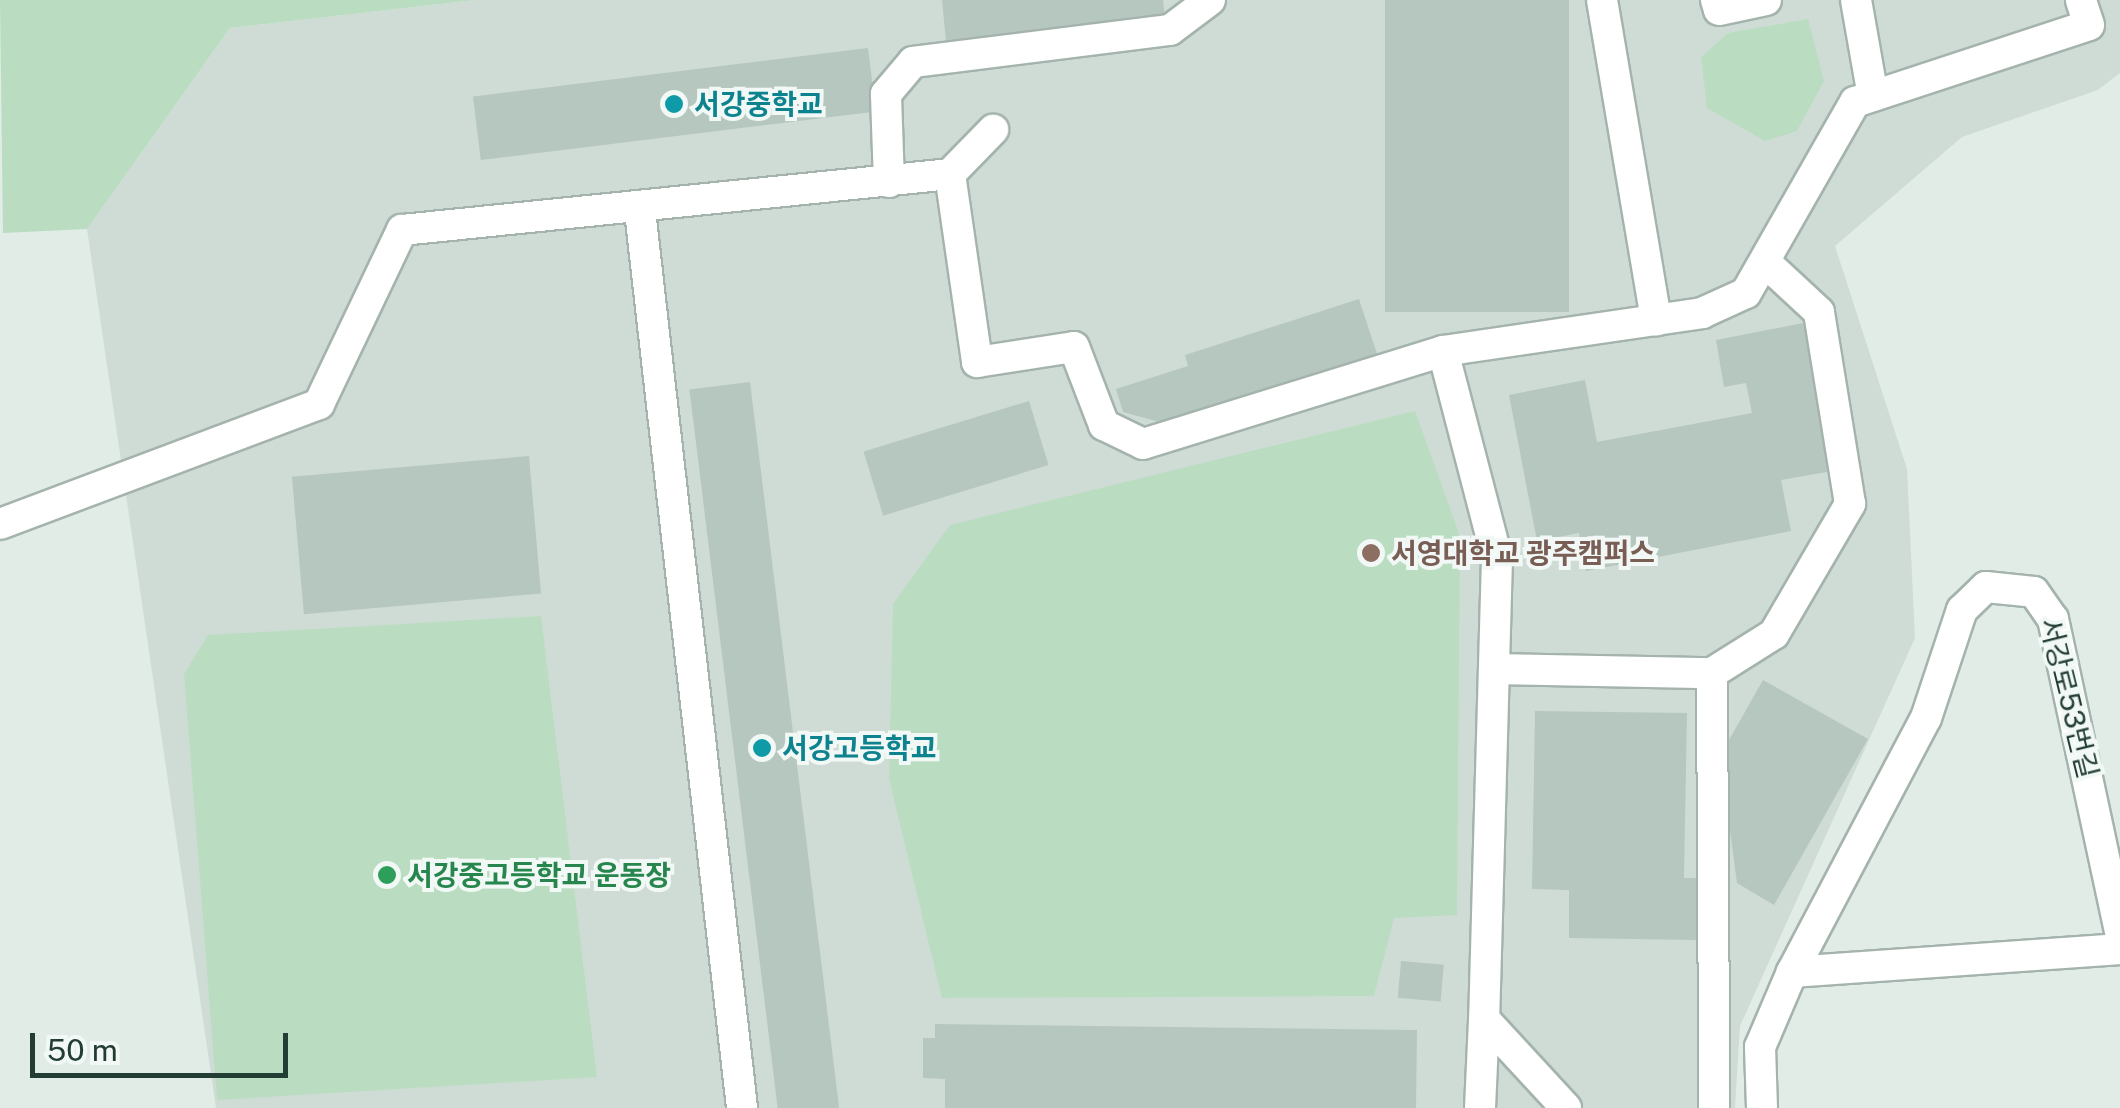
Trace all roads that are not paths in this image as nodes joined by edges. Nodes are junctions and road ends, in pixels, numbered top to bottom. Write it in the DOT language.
graph roads {
  1 [pos="1210,0"];
  2 [pos="1602,0"];
  3 [pos="1716,0"];
  4 [pos="1766,0"];
  5 [pos="1856,0"];
  6 [pos="2085,12"];
  7 [pos="2120,23"];
  8 [pos="1873,96"];
  9 [pos="993,130"];
  10 [pos="950,174"];
  11 [pos="889,182"];
  12 [pos="640,210"];
  13 [pos="1766,262"];
  14 [pos="1656,320"];
  15 [pos="1443,352"];
  16 [pos="0,524"];
  17 [pos="1494,669"];
  18 [pos="1712,673"];
  19 [pos="2120,931"];
  20 [pos="2120,948"];
  21 [pos="1792,972"];
  22 [pos="1484,1019"];
  23 [pos="742,1108"];
  24 [pos="1480,1108"];
  25 [pos="1566,1108"];
  26 [pos="1714,1108"];
  27 [pos="1762,1108"];
  1 -- 11 [label="street"];
  2 -- 14 [label="street"];
  3 -- 4 [label="street"];
  5 -- 8 [label="street"];
  6 -- 7 [label="street"];
  6 -- 8 [label="street"];
  8 -- 13 [label="street"];
  9 -- 10 [label="street"];
  10 -- 11 [label="street"];
  10 -- 15 [label="street"];
  11 -- 12 [label="street"];
  12 -- 16 [label="street"];
  12 -- 23 [label="street"];
  13 -- 14 [label="street"];
  13 -- 18 [label="street"];
  14 -- 15 [label="street"];
  15 -- 17 [label="street"];
  17 -- 18 [label="street"];
  17 -- 22 [label="street"];
  18 -- 26 [label="street"];
  19 -- 21 [label="street, 서강로53번길"];
  20 -- 21 [label="street"];
  21 -- 27 [label="street, 서강로53번길"];
  22 -- 24 [label="street"];
  22 -- 25 [label="street"];
}
